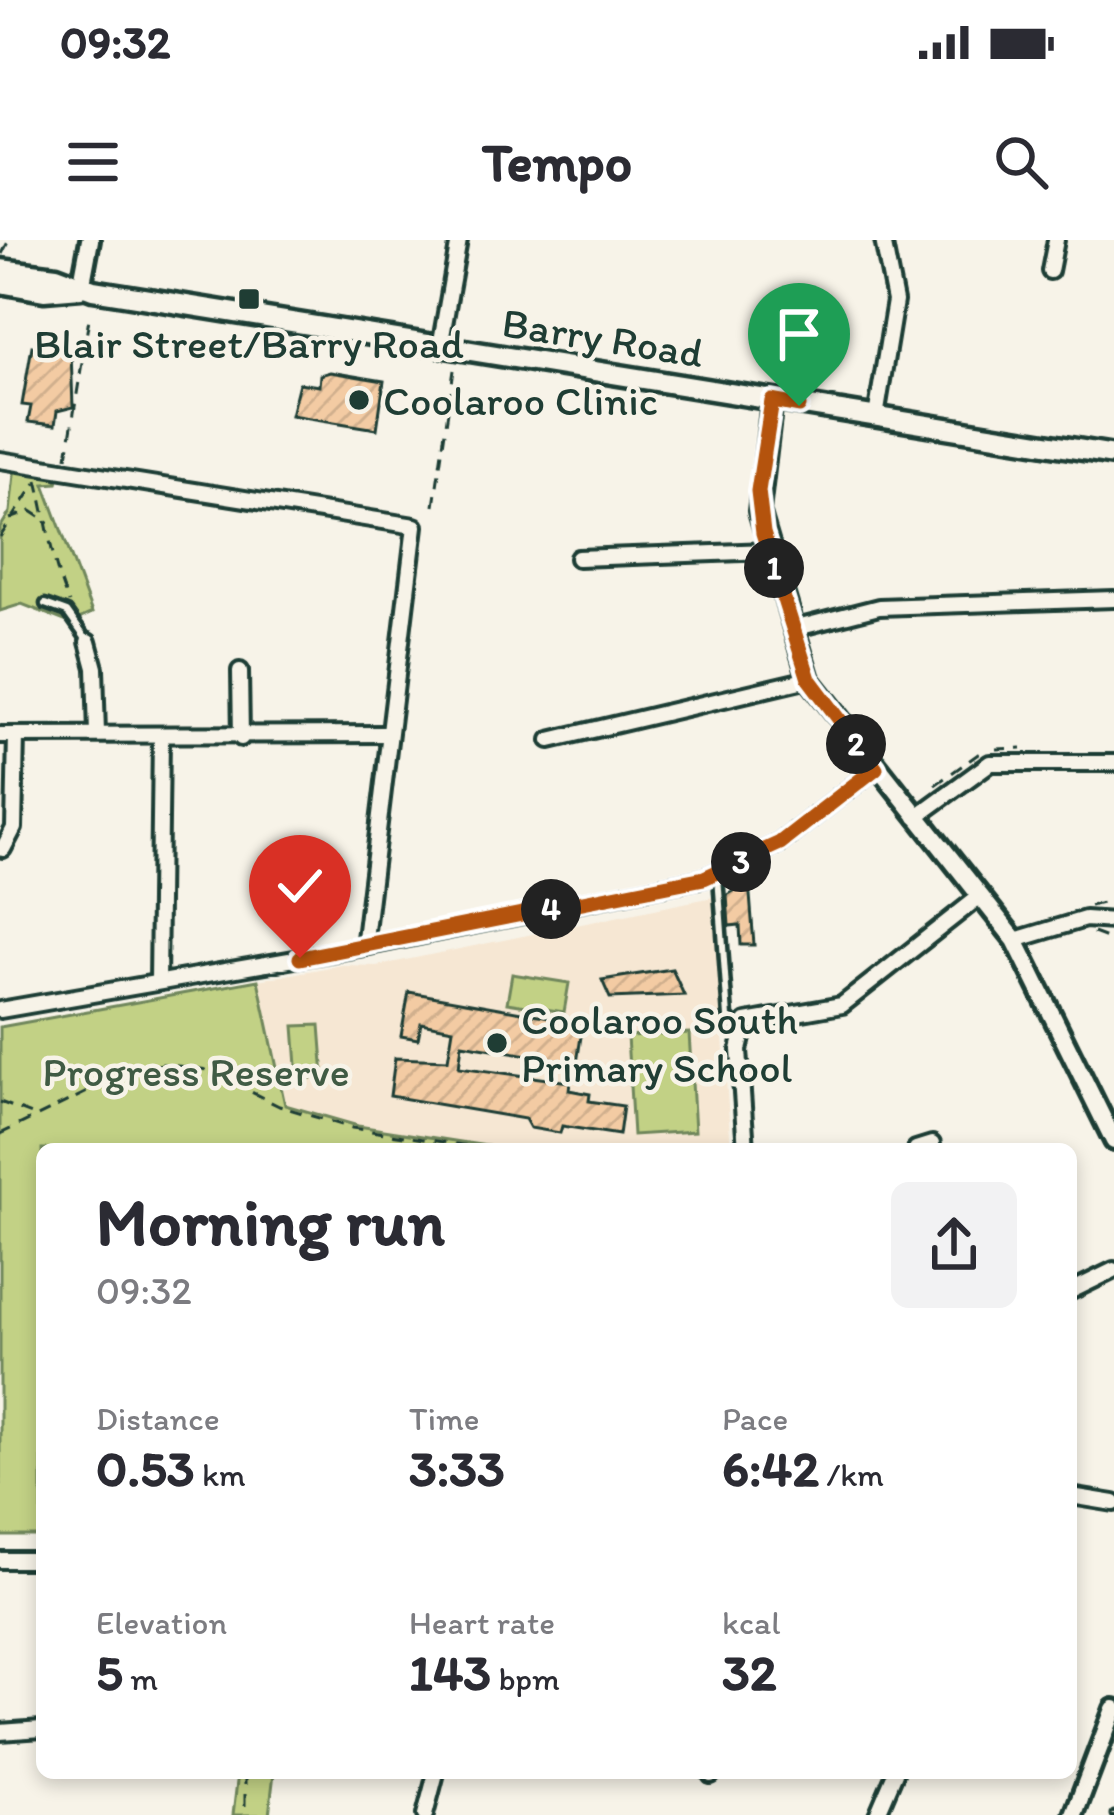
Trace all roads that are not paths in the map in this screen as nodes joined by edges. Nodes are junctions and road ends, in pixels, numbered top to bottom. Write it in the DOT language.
graph roads {
  1 [pos="90,240"];
  2 [pos="459,240"];
  3 [pos="883,240"];
  4 [pos="1056,240"];
  5 [pos="0,269"];
  6 [pos="1050,271"];
  7 [pos="0,284"];
  8 [pos="81,288"];
  9 [pos="440,347"];
  10 [pos="772,401"];
  11 [pos="876,417"];
  12 [pos="1114,455"];
  13 [pos="0,460"];
  14 [pos="769,551"];
  15 [pos="578,558"];
  16 [pos="1114,598"];
  17 [pos="45,604"];
  18 [pos="793,629"];
  19 [pos="88,642"];
  20 [pos="241,671"];
  21 [pos="809,679"];
  22 [pos="97,734"];
  23 [pos="388,734"];
  24 [pos="8,735"];
  25 [pos="160,736"];
  26 [pos="241,738"];
  27 [pos="550,740"];
  28 [pos="1114,763"];
  29 [pos="876,768"];
  30 [pos="916,818"];
  31 [pos="3,849"];
  32 [pos="718,872"];
  33 [pos="979,897"];
  34 [pos="1114,921"];
  35 [pos="1015,940"];
  36 [pos="364,947"];
  37 [pos="158,982"];
  38 [pos="0,1010"];
  39 [pos="743,1031"];
  40 [pos="1114,1142"];
  41 [pos="746,1143"];
  42 [pos="1114,1270"];
  43 [pos="1077,1288"];
  44 [pos="1077,1497"];
  45 [pos="1114,1503"];
  46 [pos="0,1560"];
  47 [pos="36,1560"];
  48 [pos="1114,1709"];
  49 [pos="36,1729"];
  50 [pos="0,1732"];
  51 [pos="435,1779"];
  52 [pos="892,1779"];
  53 [pos="431,1813"];
  54 [pos="877,1815"];
  55 [pos="1074,1815"];
  1 -- 8 [label="street"];
  2 -- 9 [label="street"];
  3 -- 11 [label="street"];
  4 -- 6 [label="street"];
  5 -- 8 [label="main road, Barry Road"];
  7 -- 8 [label="main road, Barry Road"];
  8 -- 9 [label="main road, Barry Road"];
  9 -- 10 [label="main road, Barry Road"];
  10 -- 11 [label="main road, Barry Road"];
  10 -- 14 [label="street"];
  11 -- 12 [label="main road, Barry Road"];
  13 -- 23 [label="street"];
  14 -- 15 [label="street"];
  14 -- 18 [label="street"];
  16 -- 18 [label="street"];
  17 -- 19 [label="lane"];
  18 -- 21 [label="street"];
  19 -- 22 [label="street"];
  20 -- 26 [label="street"];
  21 -- 27 [label="street"];
  21 -- 29 [label="street"];
  22 -- 24 [label="street"];
  22 -- 25 [label="street"];
  23 -- 26 [label="street"];
  23 -- 36 [label="street"];
  24 -- 31 [label="street"];
  25 -- 26 [label="street"];
  25 -- 37 [label="street"];
  28 -- 30 [label="street"];
  29 -- 30 [label="street"];
  29 -- 32 [label="street"];
  30 -- 33 [label="street"];
  32 -- 36 [label="street"];
  32 -- 39 [label="lane"];
  33 -- 35 [label="street"];
  33 -- 39 [label="street"];
  34 -- 35 [label="street"];
  35 -- 40 [label="street"];
  36 -- 37 [label="street"];
  37 -- 38 [label="street"];
  39 -- 41 [label="street"];
  42 -- 43 [label="street"];
  44 -- 45 [label="street"];
  46 -- 47 [label="street"];
  48 -- 55 [label="street"];
  49 -- 50 [label="street"];
  51 -- 53 [label="street"];
  52 -- 54 [label="street"];
}
